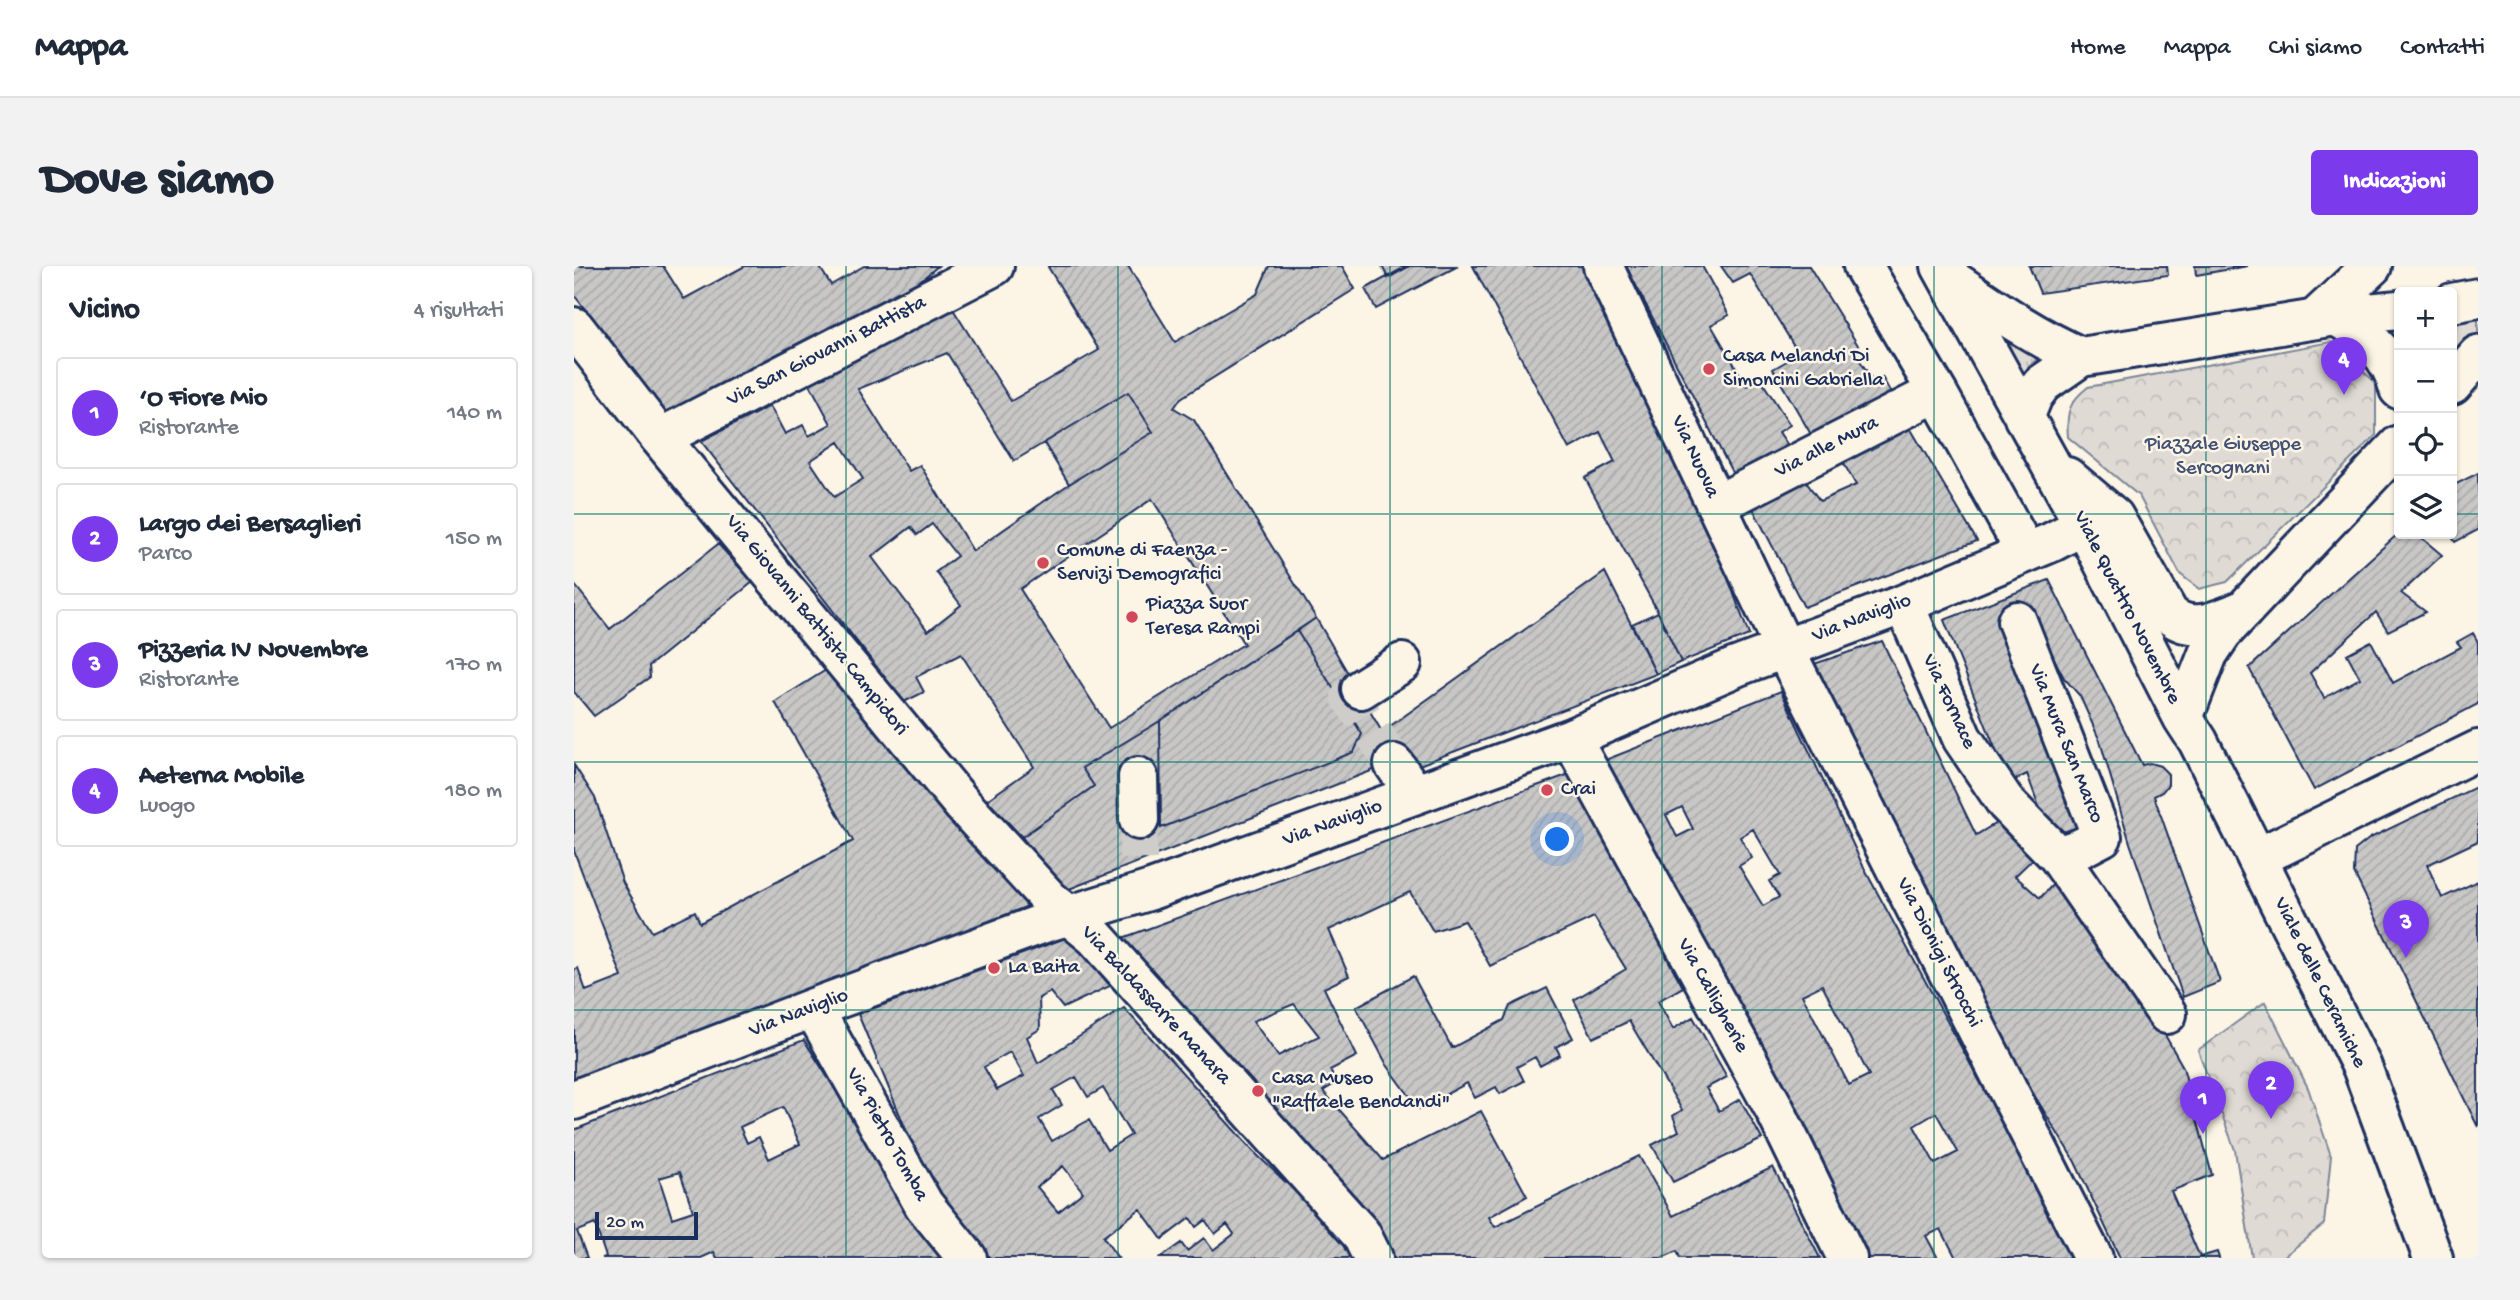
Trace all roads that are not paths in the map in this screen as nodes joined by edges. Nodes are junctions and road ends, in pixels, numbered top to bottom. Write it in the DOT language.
graph roads {
  1 [pos="994,266"];
  2 [pos="1603,266"];
  3 [pos="1863,266"];
  4 [pos="2372,266"];
  5 [pos="1944,271"];
  6 [pos="2478,299"];
  7 [pos="2457,302"];
  8 [pos="2394,311"];
  9 [pos="2325,318"];
  10 [pos="574,327"];
  11 [pos="2478,356"];
  12 [pos="2081,357"];
  13 [pos="2394,375"];
  14 [pos="2457,379"];
  15 [pos="1937,392"];
  16 [pos="2024,418"];
  17 [pos="660,438"];
  18 [pos="2394,450"];
  19 [pos="2047,460"];
  20 [pos="1716,505"];
  21 [pos="2084,525"];
  22 [pos="2026,553"];
  23 [pos="1904,604"];
  24 [pos="2246,609"];
  25 [pos="2017,621"];
  26 [pos="1784,648"];
  27 [pos="1402,663"];
  28 [pos="1361,689"];
  29 [pos="2183,718"];
  30 [pos="1571,738"];
  31 [pos="2478,750"];
  32 [pos="1138,777"];
  33 [pos="1139,820"];
  34 [pos="2058,856"];
  35 [pos="2257,858"];
  36 [pos="1069,915"];
  37 [pos="813,1008"];
  38 [pos="2167,1014"];
  39 [pos="574,1100"];
  40 [pos="967,1258"];
  41 [pos="1373,1258"];
  42 [pos="1847,1258"];
  43 [pos="2093,1258"];
  44 [pos="2433,1258"];
  1 -- 17 [label="street, Via San Giovanni Battista"];
  2 -- 20 [label="street, Via Nuova"];
  3 -- 15 [label="street"];
  4 -- 9 [label="street"];
  5 -- 12 [label="street"];
  5 -- 16 [label="street"];
  6 -- 7 [label="street"];
  8 -- 9 [label="street"];
  9 -- 12 [label="street"];
  9 -- 13 [label="street"];
  10 -- 17 [label="street, Via Giovanni Battista Campidori"];
  11 -- 14 [label="street"];
  12 -- 16 [label="street"];
  15 -- 20 [label="street, Via alle Mura"];
  15 -- 22 [label="street"];
  16 -- 19 [label="street"];
  17 -- 36 [label="street, Via Giovanni Battista Campidori"];
  18 -- 24 [label="street"];
  19 -- 21 [label="street, Viale Quattro Novembre"];
  19 -- 24 [label="street"];
  20 -- 26 [label="street, Via Nuova"];
  21 -- 22 [label="street, Via Naviglio"];
  21 -- 29 [label="street, Viale Quattro Novembre"];
  22 -- 23 [label="street, Via Naviglio"];
  23 -- 26 [label="street, Via Naviglio"];
  23 -- 34 [label="street, Via Fornace"];
  24 -- 29 [label="street, Viale Quattro Novembre"];
  25 -- 34 [label="street, Via Mura San Marco"];
  26 -- 30 [label="street, Via Naviglio"];
  26 -- 43 [label="street, Via Dionigi Strocchi"];
  27 -- 28 [label="street"];
  29 -- 35 [label="street, Viale delle Ceramiche"];
  30 -- 36 [label="street, Via Naviglio"];
  30 -- 42 [label="street, Via Calligherie"];
  31 -- 35 [label="street"];
  32 -- 33 [label="street"];
  34 -- 38 [label="street"];
  35 -- 44 [label="street, Viale delle Ceramiche"];
  36 -- 37 [label="street, Via Naviglio"];
  36 -- 41 [label="street, Via Baldassarre Manara"];
  37 -- 39 [label="street, Via Naviglio"];
  37 -- 40 [label="street, Via Pietro Tomba"];
}
